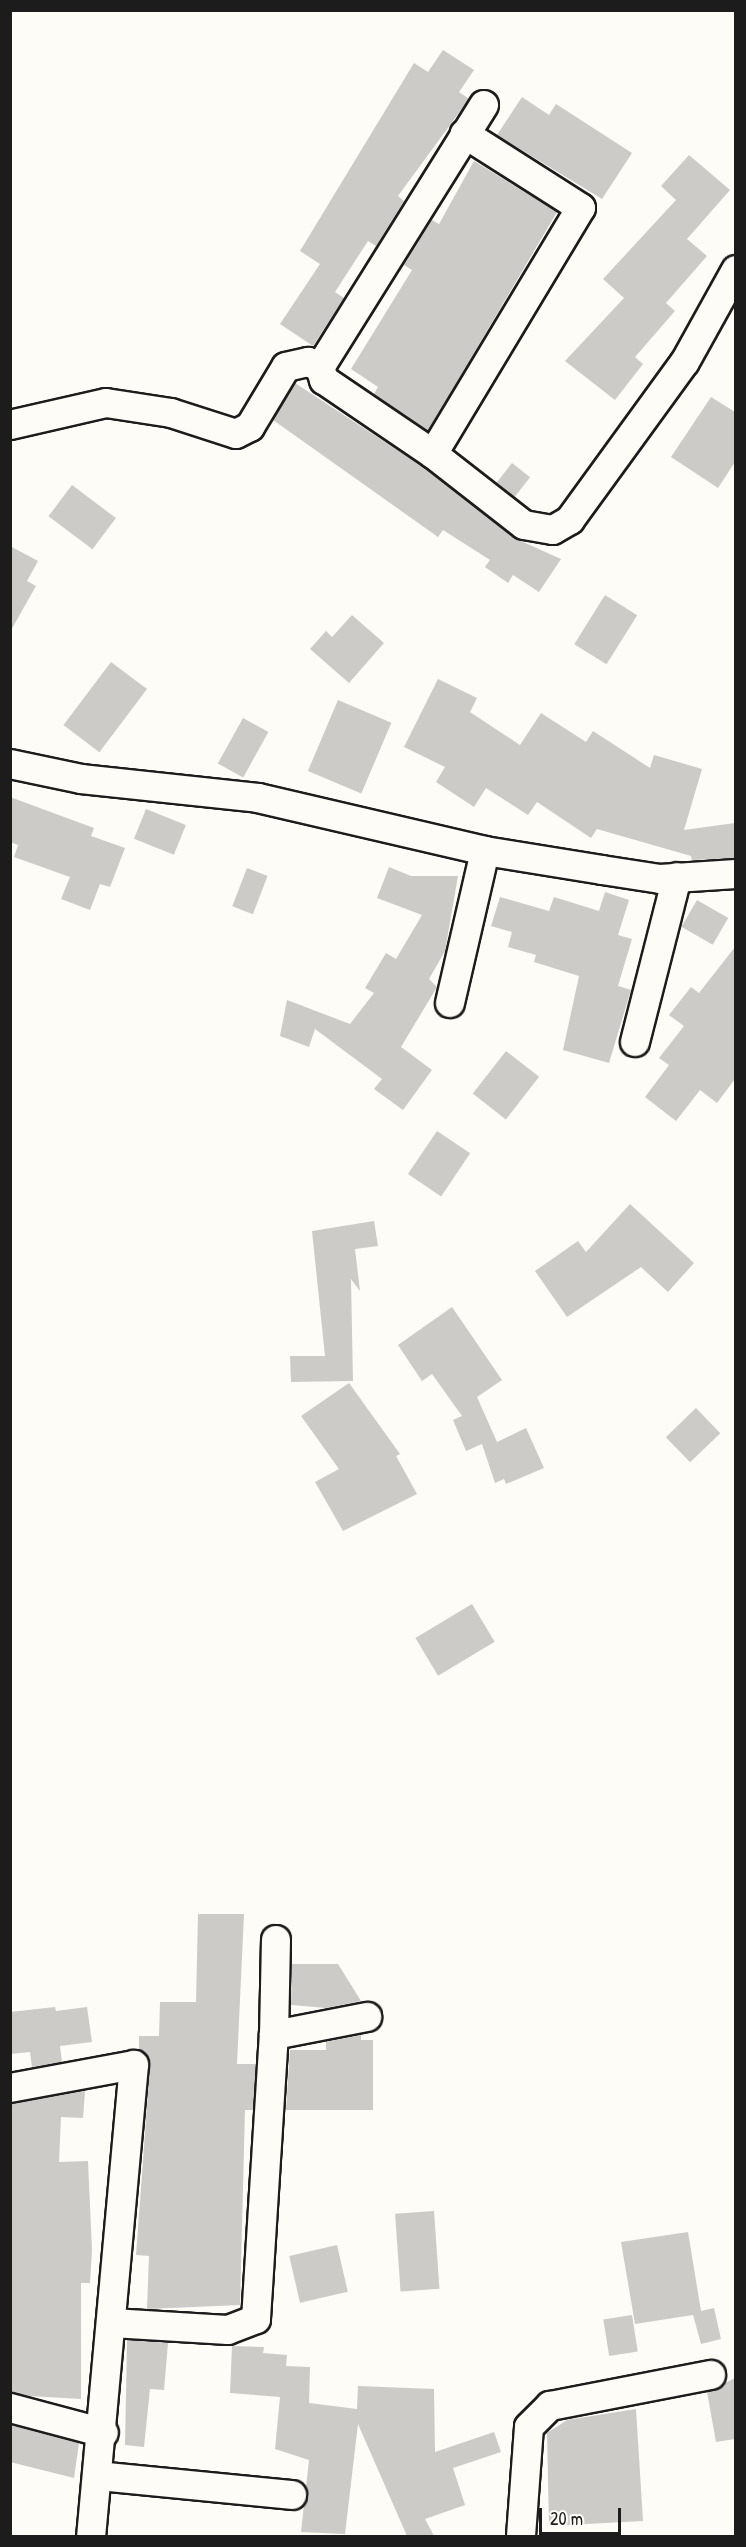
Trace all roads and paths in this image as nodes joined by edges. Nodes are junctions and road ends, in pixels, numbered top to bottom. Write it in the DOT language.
graph roads {
  1 [pos="484,105"];
  2 [pos="465,134"];
  3 [pos="735,270"];
  4 [pos="320,366"];
  5 [pos="10,425"];
  6 [pos="433,454"];
  7 [pos="10,764"];
  8 [pos="485,850"];
  9 [pos="735,874"];
  10 [pos="676,877"];
  11 [pos="450,1003"];
  12 [pos="635,1042"];
  13 [pos="276,1940"];
  14 [pos="367,2017"];
  15 [pos="274,2036"];
  16 [pos="10,2088"];
  17 [pos="112,2324"];
  18 [pos="711,2374"];
  19 [pos="10,2408"];
  20 [pos="104,2433"];
  21 [pos="98,2476"];
  22 [pos="292,2495"];
  23 [pos="91,2536"];
  24 [pos="520,2536"];
  1 -- 2 [label="street"];
  2 -- 4 [label="street"];
  2 -- 6 [label="street"];
  3 -- 6 [label="street"];
  4 -- 5 [label="street"];
  4 -- 6 [label="street"];
  7 -- 8 [label="street"];
  8 -- 10 [label="street"];
  8 -- 11 [label="street"];
  9 -- 10 [label="street"];
  10 -- 12 [label="street"];
  13 -- 15 [label="street"];
  14 -- 15 [label="street"];
  15 -- 17 [label="street"];
  16 -- 17 [label="street"];
  17 -- 20 [label="street"];
  18 -- 24 [label="street"];
  19 -- 20 [label="street"];
  20 -- 21 [label="street"];
  21 -- 22 [label="street"];
  21 -- 23 [label="street"];
}
